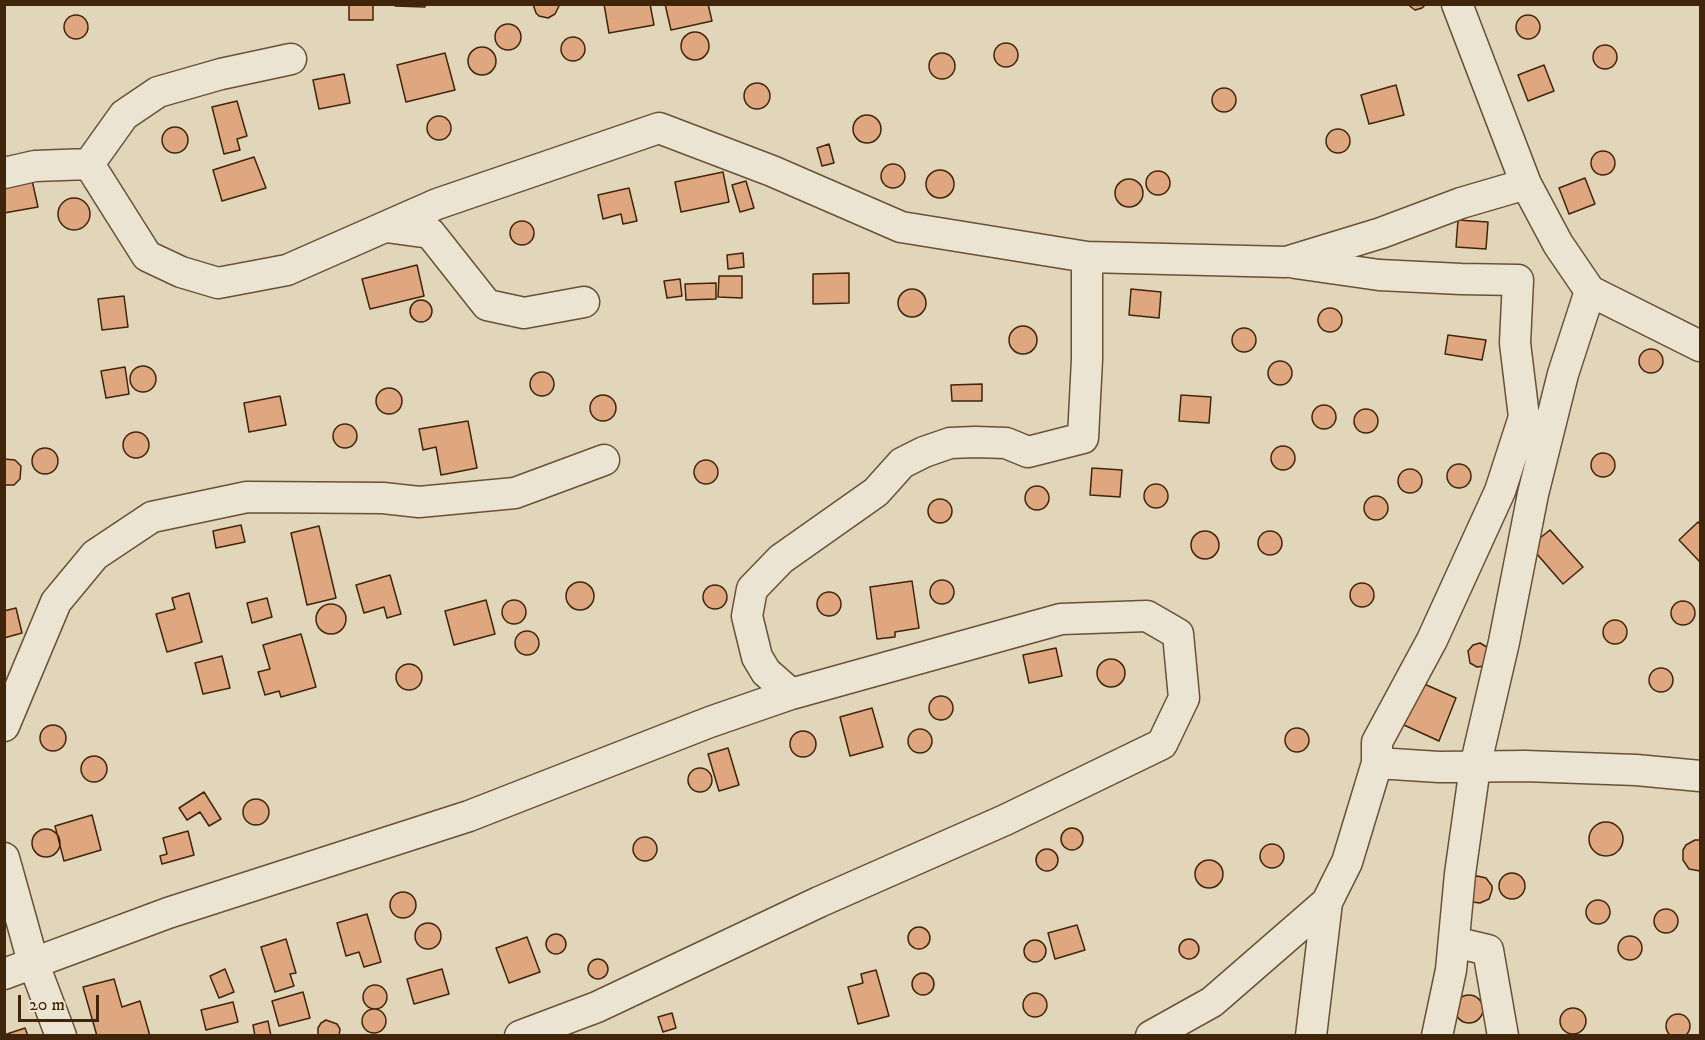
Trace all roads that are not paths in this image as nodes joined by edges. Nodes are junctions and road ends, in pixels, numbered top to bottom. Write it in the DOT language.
graph roads {
  1 [pos="1457,4"];
  2 [pos="291,59"];
  3 [pos="89,164"];
  4 [pos="4,172"];
  5 [pos="1526,184"];
  6 [pos="386,226"];
  7 [pos="1087,257"];
  8 [pos="1286,262"];
  9 [pos="1590,291"];
  10 [pos="584,302"];
  11 [pos="1701,346"];
  12 [pos="604,460"];
  13 [pos="791,694"];
  14 [pos="4,726"];
  15 [pos="1377,763"];
  16 [pos="1475,767"];
  17 [pos="1701,776"];
  18 [pos="4,858"];
  19 [pos="1327,902"];
  20 [pos="1454,942"];
  21 [pos="33,962"];
  22 [pos="4,974"];
  23 [pos="61,1035"];
  24 [pos="520,1035"];
  25 [pos="1151,1035"];
  26 [pos="1311,1035"];
  27 [pos="1437,1035"];
  28 [pos="1503,1035"];
  1 -- 5 [label="street"];
  2 -- 3 [label="street"];
  3 -- 4 [label="street"];
  3 -- 6 [label="street"];
  5 -- 8 [label="street"];
  5 -- 9 [label="street"];
  6 -- 7 [label="street"];
  6 -- 10 [label="street"];
  7 -- 8 [label="street"];
  7 -- 13 [label="street"];
  8 -- 15 [label="street"];
  9 -- 11 [label="street"];
  9 -- 16 [label="street"];
  12 -- 14 [label="street"];
  13 -- 21 [label="street"];
  13 -- 24 [label="street"];
  15 -- 16 [label="street"];
  15 -- 19 [label="street"];
  16 -- 17 [label="street"];
  16 -- 20 [label="street"];
  18 -- 21 [label="street"];
  19 -- 25 [label="street"];
  19 -- 26 [label="street"];
  20 -- 27 [label="street"];
  20 -- 28 [label="street"];
  21 -- 22 [label="street"];
  21 -- 23 [label="street"];
}
